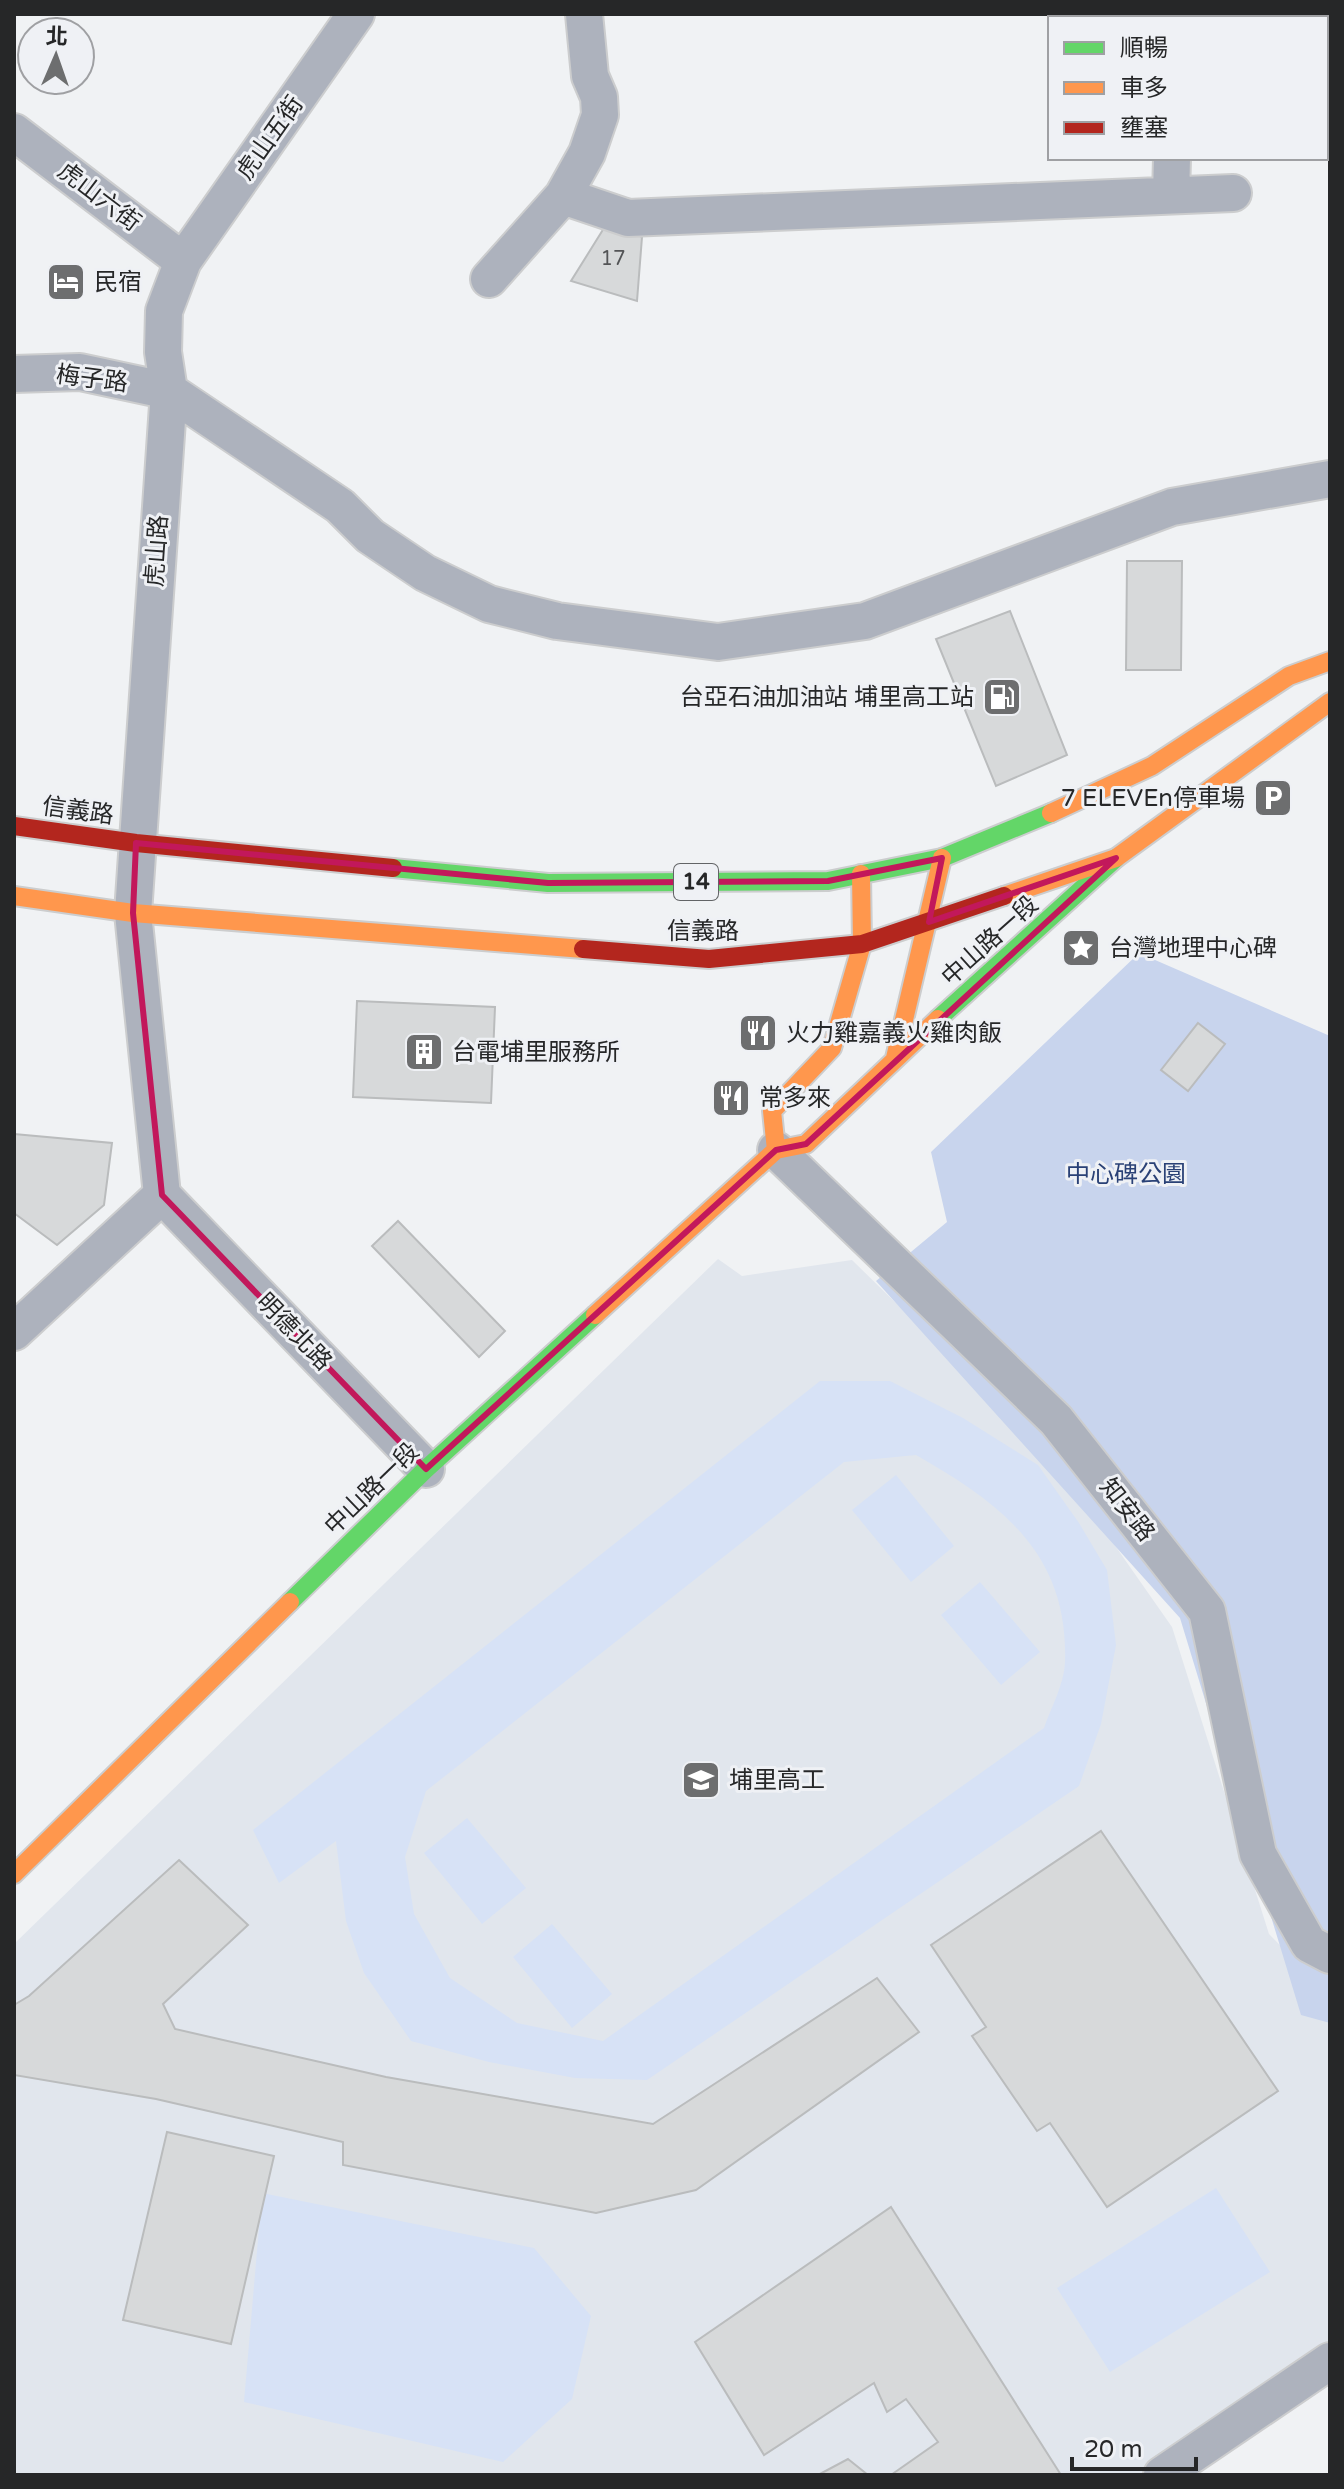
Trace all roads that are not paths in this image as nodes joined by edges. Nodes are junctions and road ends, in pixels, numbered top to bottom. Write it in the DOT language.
graph roads {
  1 [pos="356,14"];
  2 [pos="584,14"];
  3 [pos="14,132"];
  4 [pos="1172,160"];
  5 [pos="1233,193"];
  6 [pos="1171,195"];
  7 [pos="563,196"];
  8 [pos="183,261"];
  9 [pos="489,279"];
  10 [pos="14,374"];
  11 [pos="169,391"];
  12 [pos="1330,479"];
  13 [pos="1330,661"];
  14 [pos="1330,702"];
  15 [pos="14,826"];
  16 [pos="136,843"];
  17 [pos="942,858"];
  18 [pos="1116,858"];
  19 [pos="861,874"];
  20 [pos="14,896"];
  21 [pos="133,913"];
  22 [pos="929,922"];
  23 [pos="862,944"];
  24 [pos="895,1058"];
  25 [pos="776,1150"];
  26 [pos="162,1195"];
  27 [pos="14,1332"];
  28 [pos="426,1469"];
  29 [pos="14,1874"];
  30 [pos="1330,1955"];
  31 [pos="1330,2361"];
  32 [pos="1162,2475"];
  1 -- 8 [label="street, 虎山五街"];
  2 -- 7 [label="street"];
  3 -- 8 [label="street, 虎山六街"];
  4 -- 6 [label="street"];
  5 -- 6 [label="street"];
  6 -- 7 [label="street"];
  7 -- 9 [label="street"];
  8 -- 11 [label="street, 虎山路"];
  10 -- 11 [label="street, 梅子路"];
  11 -- 12 [label="street"];
  11 -- 16 [label="street, 虎山路"];
  13 -- 17 [label="main road, 信義路 / 14"];
  14 -- 18 [label="main road, 信義路"];
  15 -- 16 [label="main road, 信義路 / 14"];
  16 -- 19 [label="main road, 信義路 / 14"];
  16 -- 21 [label="street"];
  17 -- 19 [label="main road, 信義路 / 14"];
  17 -- 22 [label="main road, 中山路一段"];
  18 -- 22 [label="main road, 信義路"];
  18 -- 24 [label="main road, 中山路一段"];
  19 -- 23 [label="main road"];
  20 -- 21 [label="main road, 信義路"];
  21 -- 23 [label="main road, 信義路"];
  21 -- 26 [label="street"];
  22 -- 23 [label="main road, 信義路"];
  22 -- 24 [label="main road, 中山路一段"];
  23 -- 25 [label="main road"];
  24 -- 25 [label="main road, 中山路一段"];
  25 -- 28 [label="main road, 中山路一段"];
  25 -- 30 [label="street, 知安路"];
  26 -- 27 [label="street"];
  26 -- 28 [label="street, 明德北路"];
  28 -- 29 [label="main road, 中山路一段"];
  31 -- 32 [label="street"];
}
